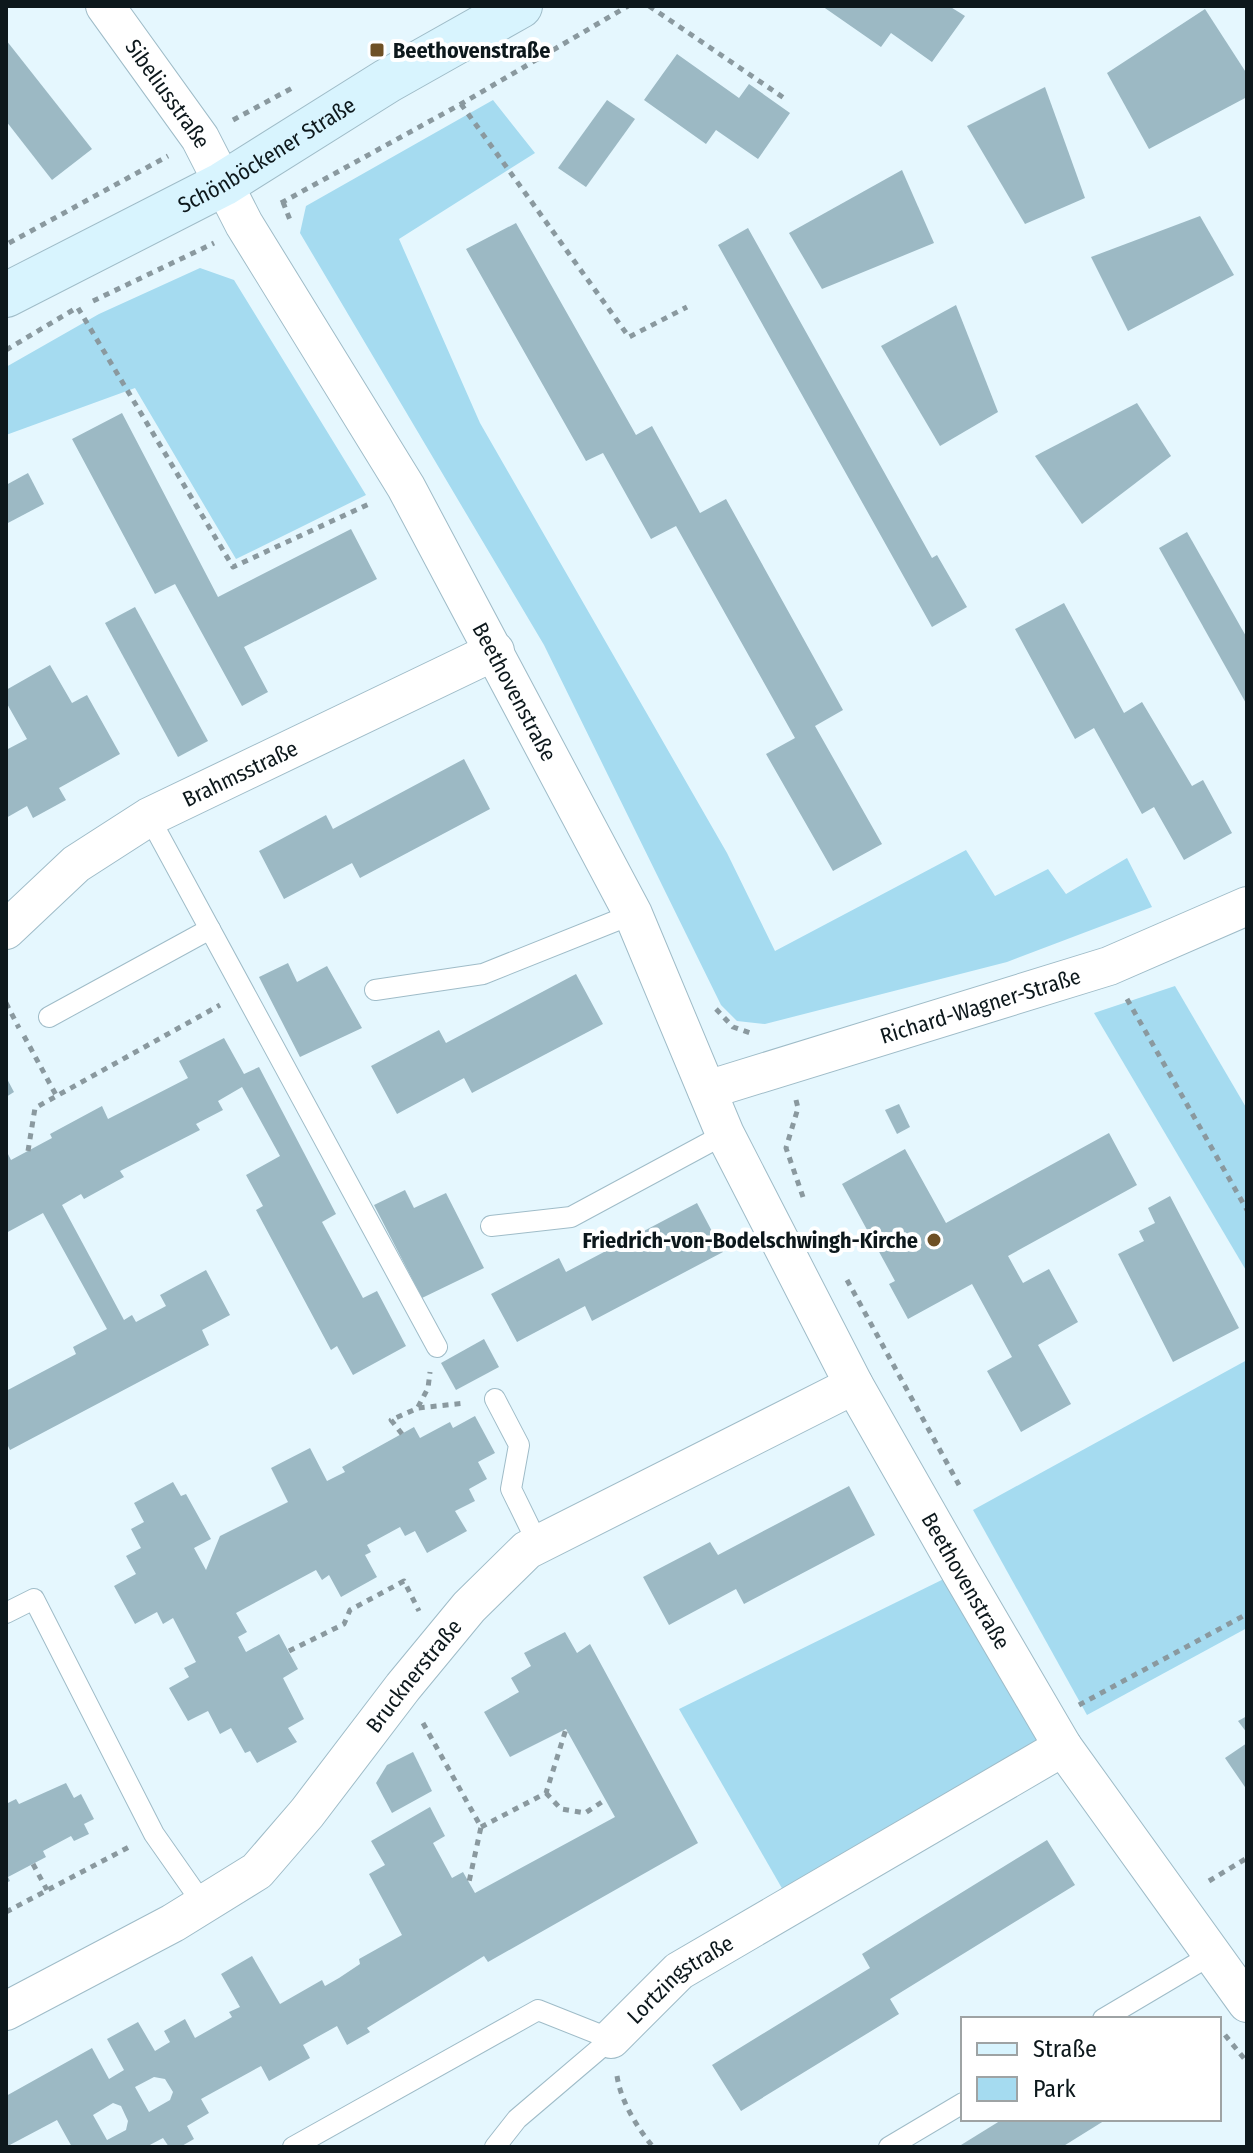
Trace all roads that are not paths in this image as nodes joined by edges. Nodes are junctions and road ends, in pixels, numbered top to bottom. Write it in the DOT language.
graph roads {
  1 [pos="105,6"];
  2 [pos="520,6"];
  3 [pos="223,184"];
  4 [pos="6,295"];
  5 [pos="495,651"];
  6 [pos="149,817"];
  7 [pos="1247,906"];
  8 [pos="633,914"];
  9 [pos="210,929"];
  10 [pos="6,930"];
  11 [pos="375,990"];
  12 [pos="49,1017"];
  13 [pos="707,1090"];
  14 [pos="725,1134"];
  15 [pos="491,1226"];
  16 [pos="437,1347"];
  17 [pos="854,1385"];
  18 [pos="495,1399"];
  19 [pos="538,1544"];
  20 [pos="6,1613"];
  21 [pos="1055,1734"];
  22 [pos="203,1904"];
  23 [pos="1211,1955"];
  24 [pos="1247,2003"];
  25 [pos="6,2011"];
  26 [pos="1106,2017"];
  27 [pos="611,2039"];
  28 [pos="961,2104"];
  29 [pos="293,2147"];
  30 [pos="495,2147"];
  31 [pos="889,2147"];
  1 -- 3 [label="street, Sibeliusstraße"];
  2 -- 3 [label="main road, Schönböckener Straße"];
  3 -- 4 [label="main road, Schönböckener Straße"];
  3 -- 5 [label="street, Beethovenstraße"];
  5 -- 6 [label="street, Brahmsstraße"];
  5 -- 8 [label="street, Beethovenstraße"];
  6 -- 9 [label="lane"];
  6 -- 10 [label="street, Brahmsstraße"];
  7 -- 13 [label="street, Richard-Wagner-Straße"];
  8 -- 11 [label="lane"];
  8 -- 13 [label="street, Beethovenstraße"];
  9 -- 12 [label="lane"];
  9 -- 16 [label="lane"];
  13 -- 14 [label="street, Beethovenstraße"];
  14 -- 15 [label="lane"];
  14 -- 17 [label="street, Beethovenstraße"];
  17 -- 19 [label="street, Brucknerstraße"];
  17 -- 21 [label="street, Beethovenstraße"];
  18 -- 19 [label="lane"];
  19 -- 22 [label="street, Brucknerstraße"];
  20 -- 22 [label="lane"];
  21 -- 23 [label="street, Beethovenstraße"];
  21 -- 27 [label="street, Lortzingstraße"];
  22 -- 25 [label="street, Brucknerstraße"];
  23 -- 24 [label="street, Beethovenstraße"];
  23 -- 26 [label="lane"];
  27 -- 29 [label="lane, Lortzingstraße"];
  27 -- 30 [label="lane"];
  28 -- 31 [label="lane"];
}
